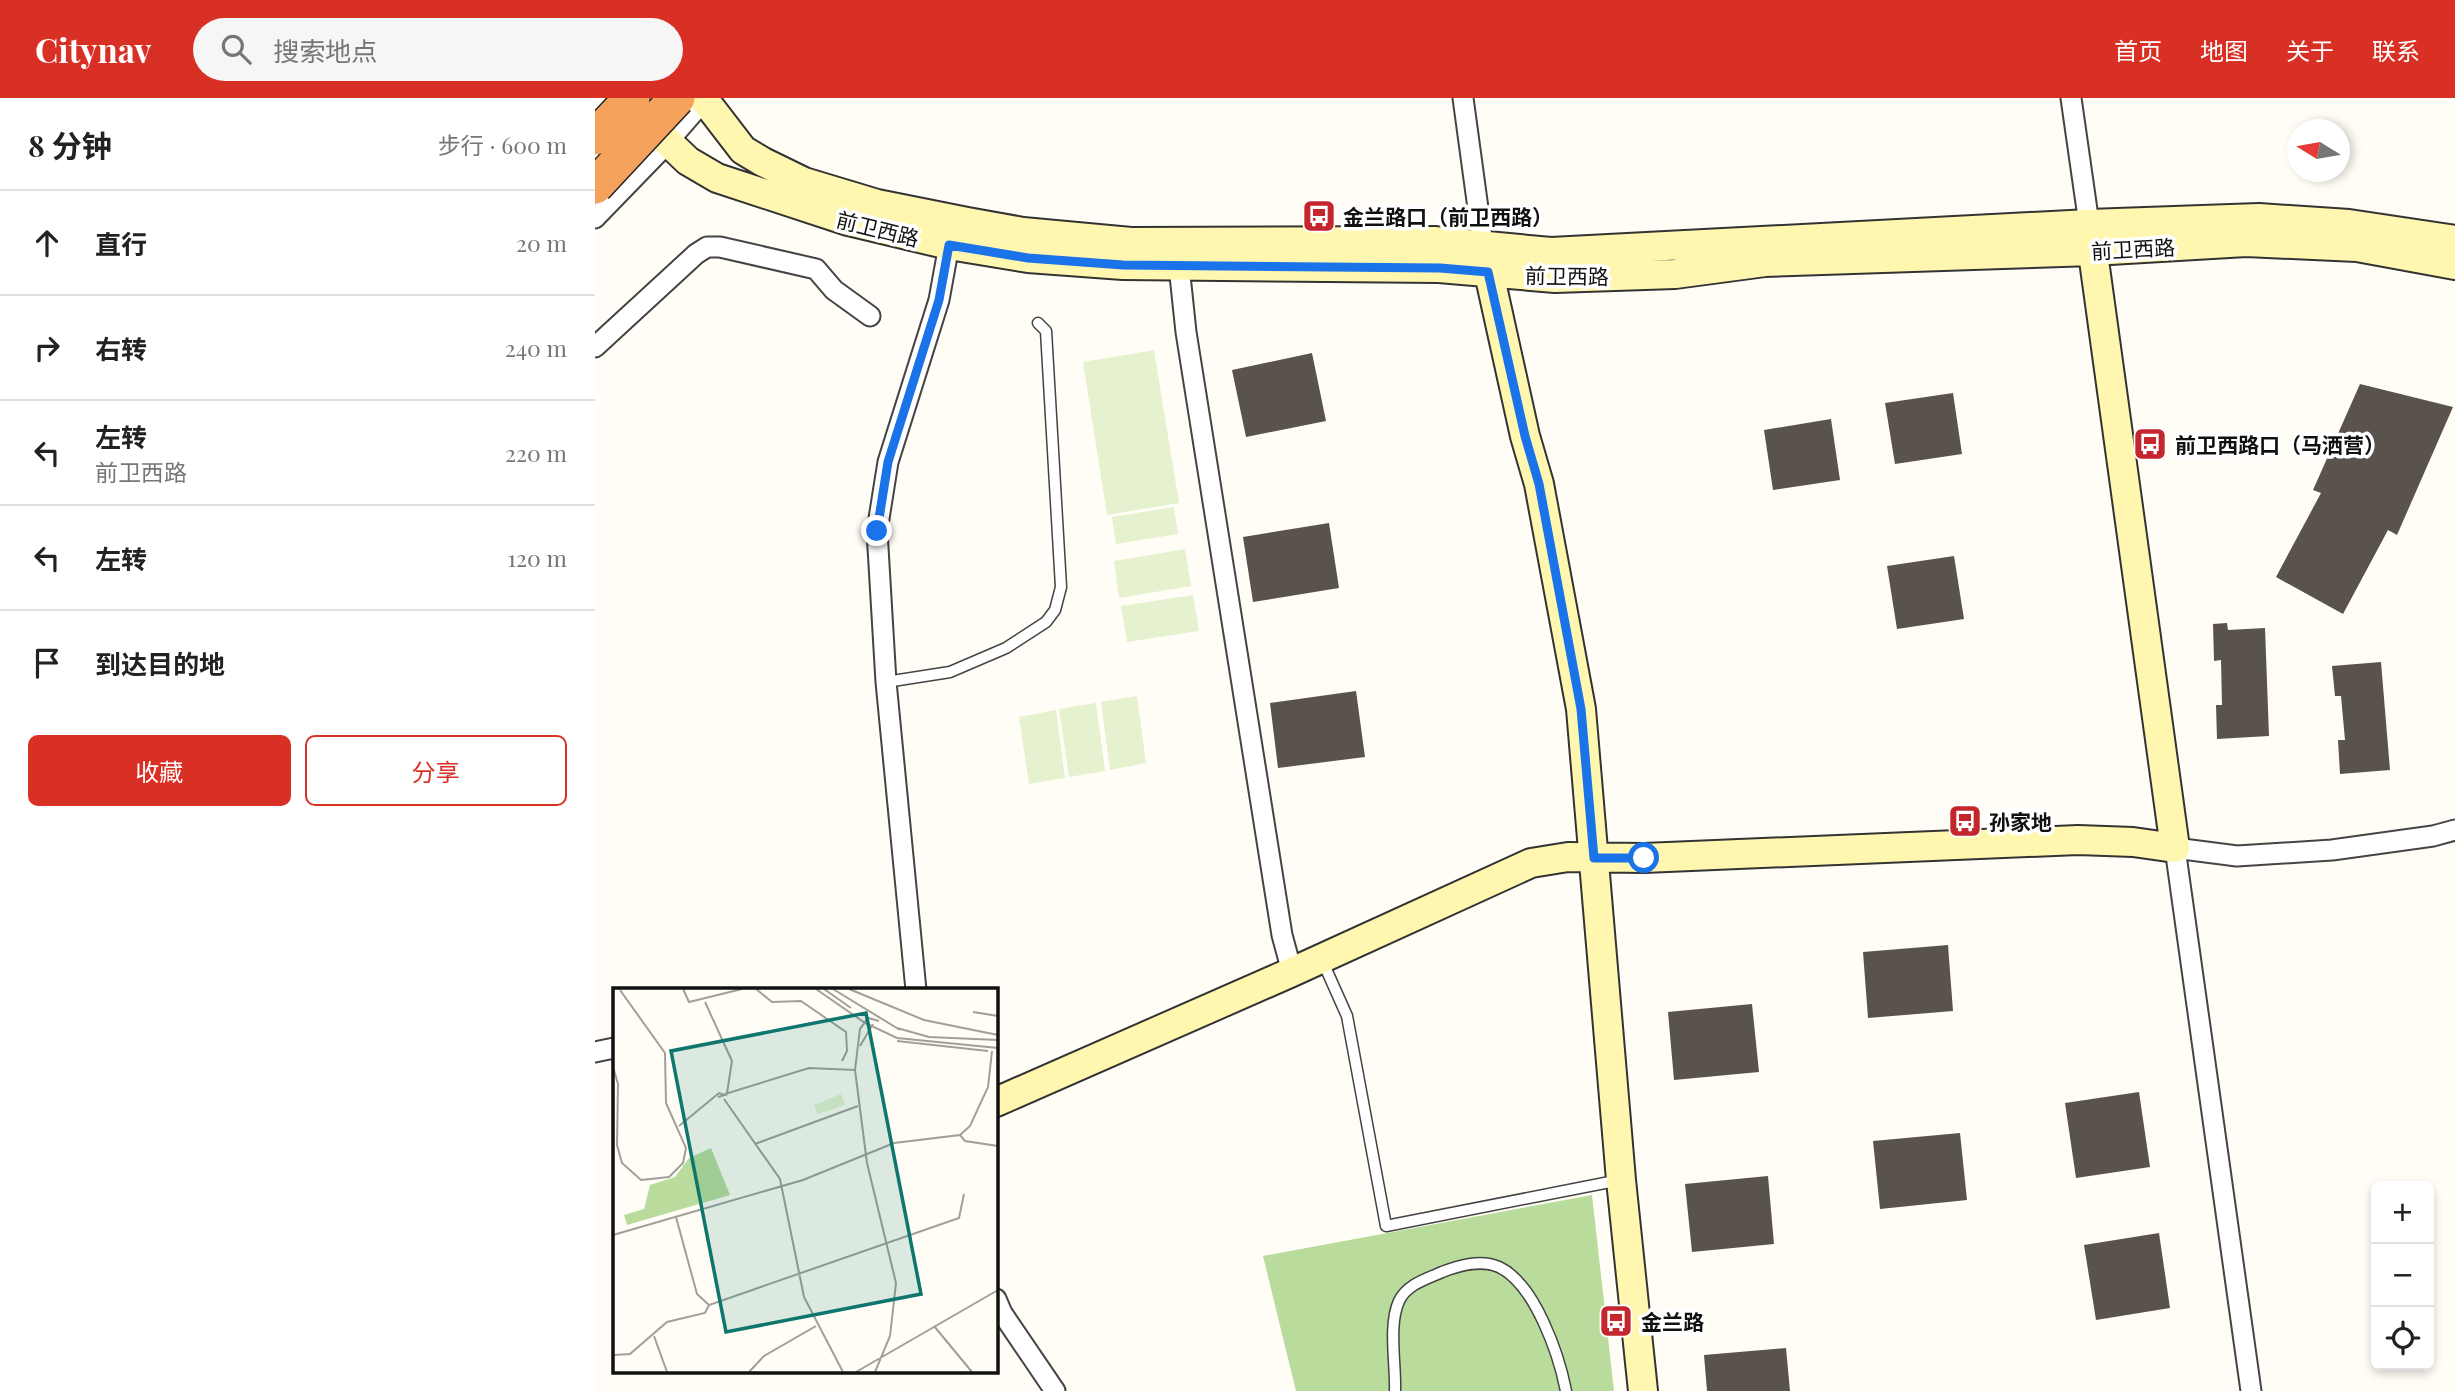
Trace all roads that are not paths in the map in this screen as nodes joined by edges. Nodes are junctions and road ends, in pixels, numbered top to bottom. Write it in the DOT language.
graph roads {
  1 [pos="698,98"];
  2 [pos="1463,98"];
  3 [pos="2071,98"];
  4 [pos="632,100"];
  5 [pos="595,137"];
  6 [pos="668,142"];
  7 [pos="595,186"];
  8 [pos="595,218"];
  9 [pos="2091,237"];
  10 [pos="2455,240"];
  11 [pos="949,245"];
  12 [pos="1486,259"];
  13 [pos="2455,265"];
  14 [pos="1179,266"];
  15 [pos="870,316"];
  16 [pos="1038,323"];
  17 [pos="595,347"];
  18 [pos="886,682"];
  19 [pos="2455,830"];
  20 [pos="2175,848"];
  21 [pos="1594,858"];
  22 [pos="1321,959"];
  23 [pos="1292,972"];
  24 [pos="916,988"];
  25 [pos="613,1048"];
  26 [pos="595,1052"];
  27 [pos="997,1102"];
  28 [pos="1621,1180"];
  29 [pos="997,1301"];
  30 [pos="1055,1391"];
  31 [pos="1395,1391"];
  32 [pos="1566,1391"];
  33 [pos="1643,1391"];
  34 [pos="2251,1391"];
  1 -- 6 [label="street"];
  1 -- 7 [label="highway, bridge"];
  1 -- 12 [label="main road, 前卫西路"];
  2 -- 12 [label="street"];
  3 -- 9 [label="street"];
  4 -- 5 [label="highway, bridge"];
  4 -- 6 [label="main road, 前卫西路"];
  6 -- 8 [label="street"];
  6 -- 11 [label="main road, 前卫西路"];
  9 -- 10 [label="main road, 前卫西路"];
  9 -- 12 [label="main road, 前卫西路"];
  9 -- 13 [label="main road, 前卫西路"];
  9 -- 20 [label="main road"];
  11 -- 14 [label="main road, 前卫西路"];
  11 -- 18 [label="street"];
  12 -- 14 [label="main road, 前卫西路"];
  12 -- 21 [label="main road"];
  14 -- 23 [label="street"];
  15 -- 17 [label="street"];
  16 -- 18 [label="lane"];
  18 -- 24 [label="street"];
  19 -- 20 [label="street"];
  20 -- 21 [label="main road"];
  20 -- 34 [label="street"];
  21 -- 22 [label="main road"];
  21 -- 28 [label="main road"];
  22 -- 23 [label="main road"];
  22 -- 28 [label="lane"];
  23 -- 27 [label="main road"];
  25 -- 26 [label="street"];
  28 -- 33 [label="main road"];
  29 -- 30 [label="street"];
  31 -- 32 [label="lane"];
}
